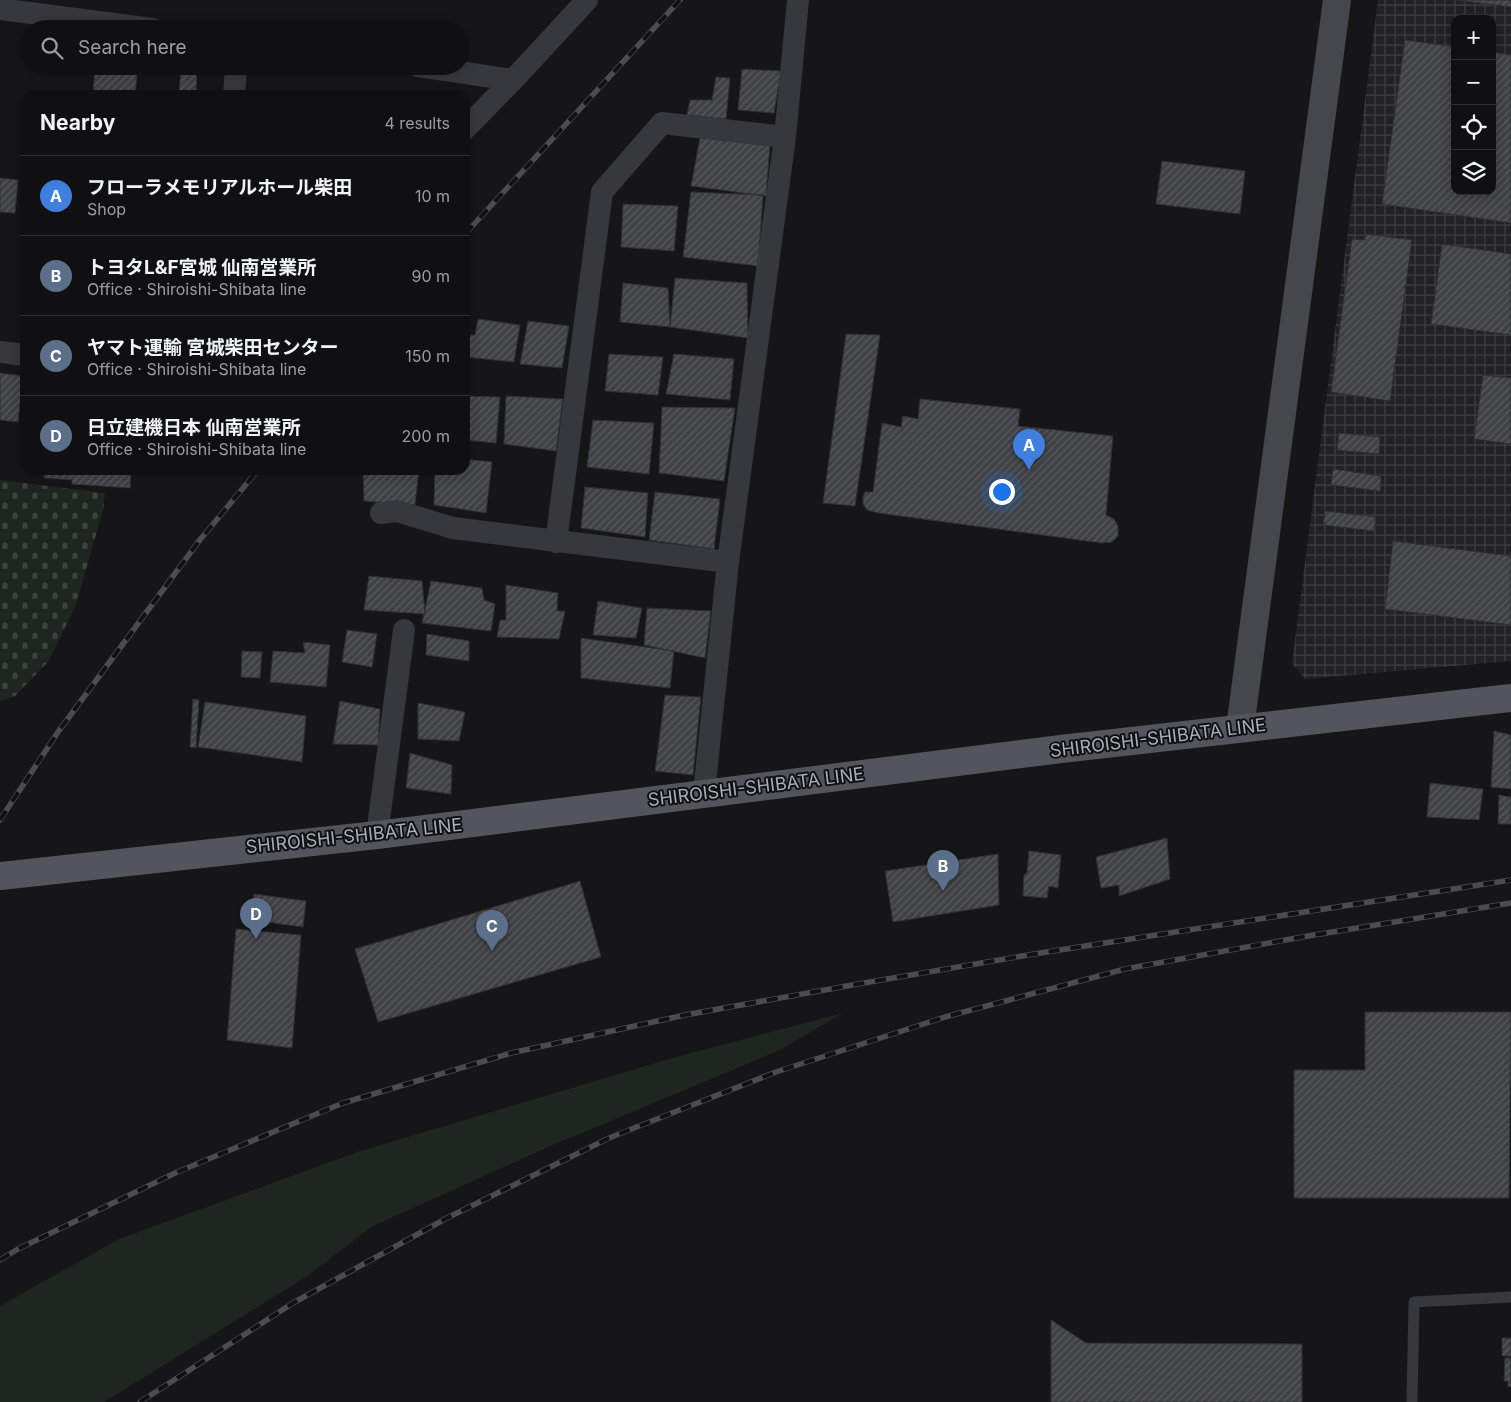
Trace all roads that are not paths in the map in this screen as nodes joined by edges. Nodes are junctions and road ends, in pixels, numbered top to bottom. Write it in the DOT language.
graph roads {
  1 [pos="587,0"];
  2 [pos="798,0"];
  3 [pos="1337,0"];
  4 [pos="0,9"];
  5 [pos="84,20"];
  6 [pos="470,74"];
  7 [pos="235,75"];
  8 [pos="513,80"];
  9 [pos="234,90"];
  10 [pos="470,124"];
  11 [pos="785,136"];
  12 [pos="0,352"];
  13 [pos="20,354"];
  14 [pos="381,513"];
  15 [pos="556,542"];
  16 [pos="728,562"];
  17 [pos="404,630"];
  18 [pos="1511,698"];
  19 [pos="1240,728"];
  20 [pos="704,793"];
  21 [pos="377,835"];
  22 [pos="0,876"];
  23 [pos="1511,1297"];
  24 [pos="1412,1402"];
  1 -- 8 [label="street"];
  2 -- 11 [label="street"];
  3 -- 19 [label="street"];
  4 -- 5 [label="street"];
  6 -- 8 [label="street"];
  7 -- 9 [label="street"];
  8 -- 10 [label="street"];
  11 -- 15 [label="street"];
  11 -- 16 [label="street"];
  12 -- 13 [label="street"];
  14 -- 15 [label="street"];
  15 -- 16 [label="street"];
  16 -- 20 [label="street"];
  17 -- 21 [label="street"];
  18 -- 19 [label="main road, SHIROISHI-SHIBATA LINE"];
  19 -- 20 [label="main road, SHIROISHI-SHIBATA LINE"];
  20 -- 21 [label="main road, SHIROISHI-SHIBATA LINE"];
  21 -- 22 [label="main road, SHIROISHI-SHIBATA LINE"];
  23 -- 24 [label="lane"];
}
